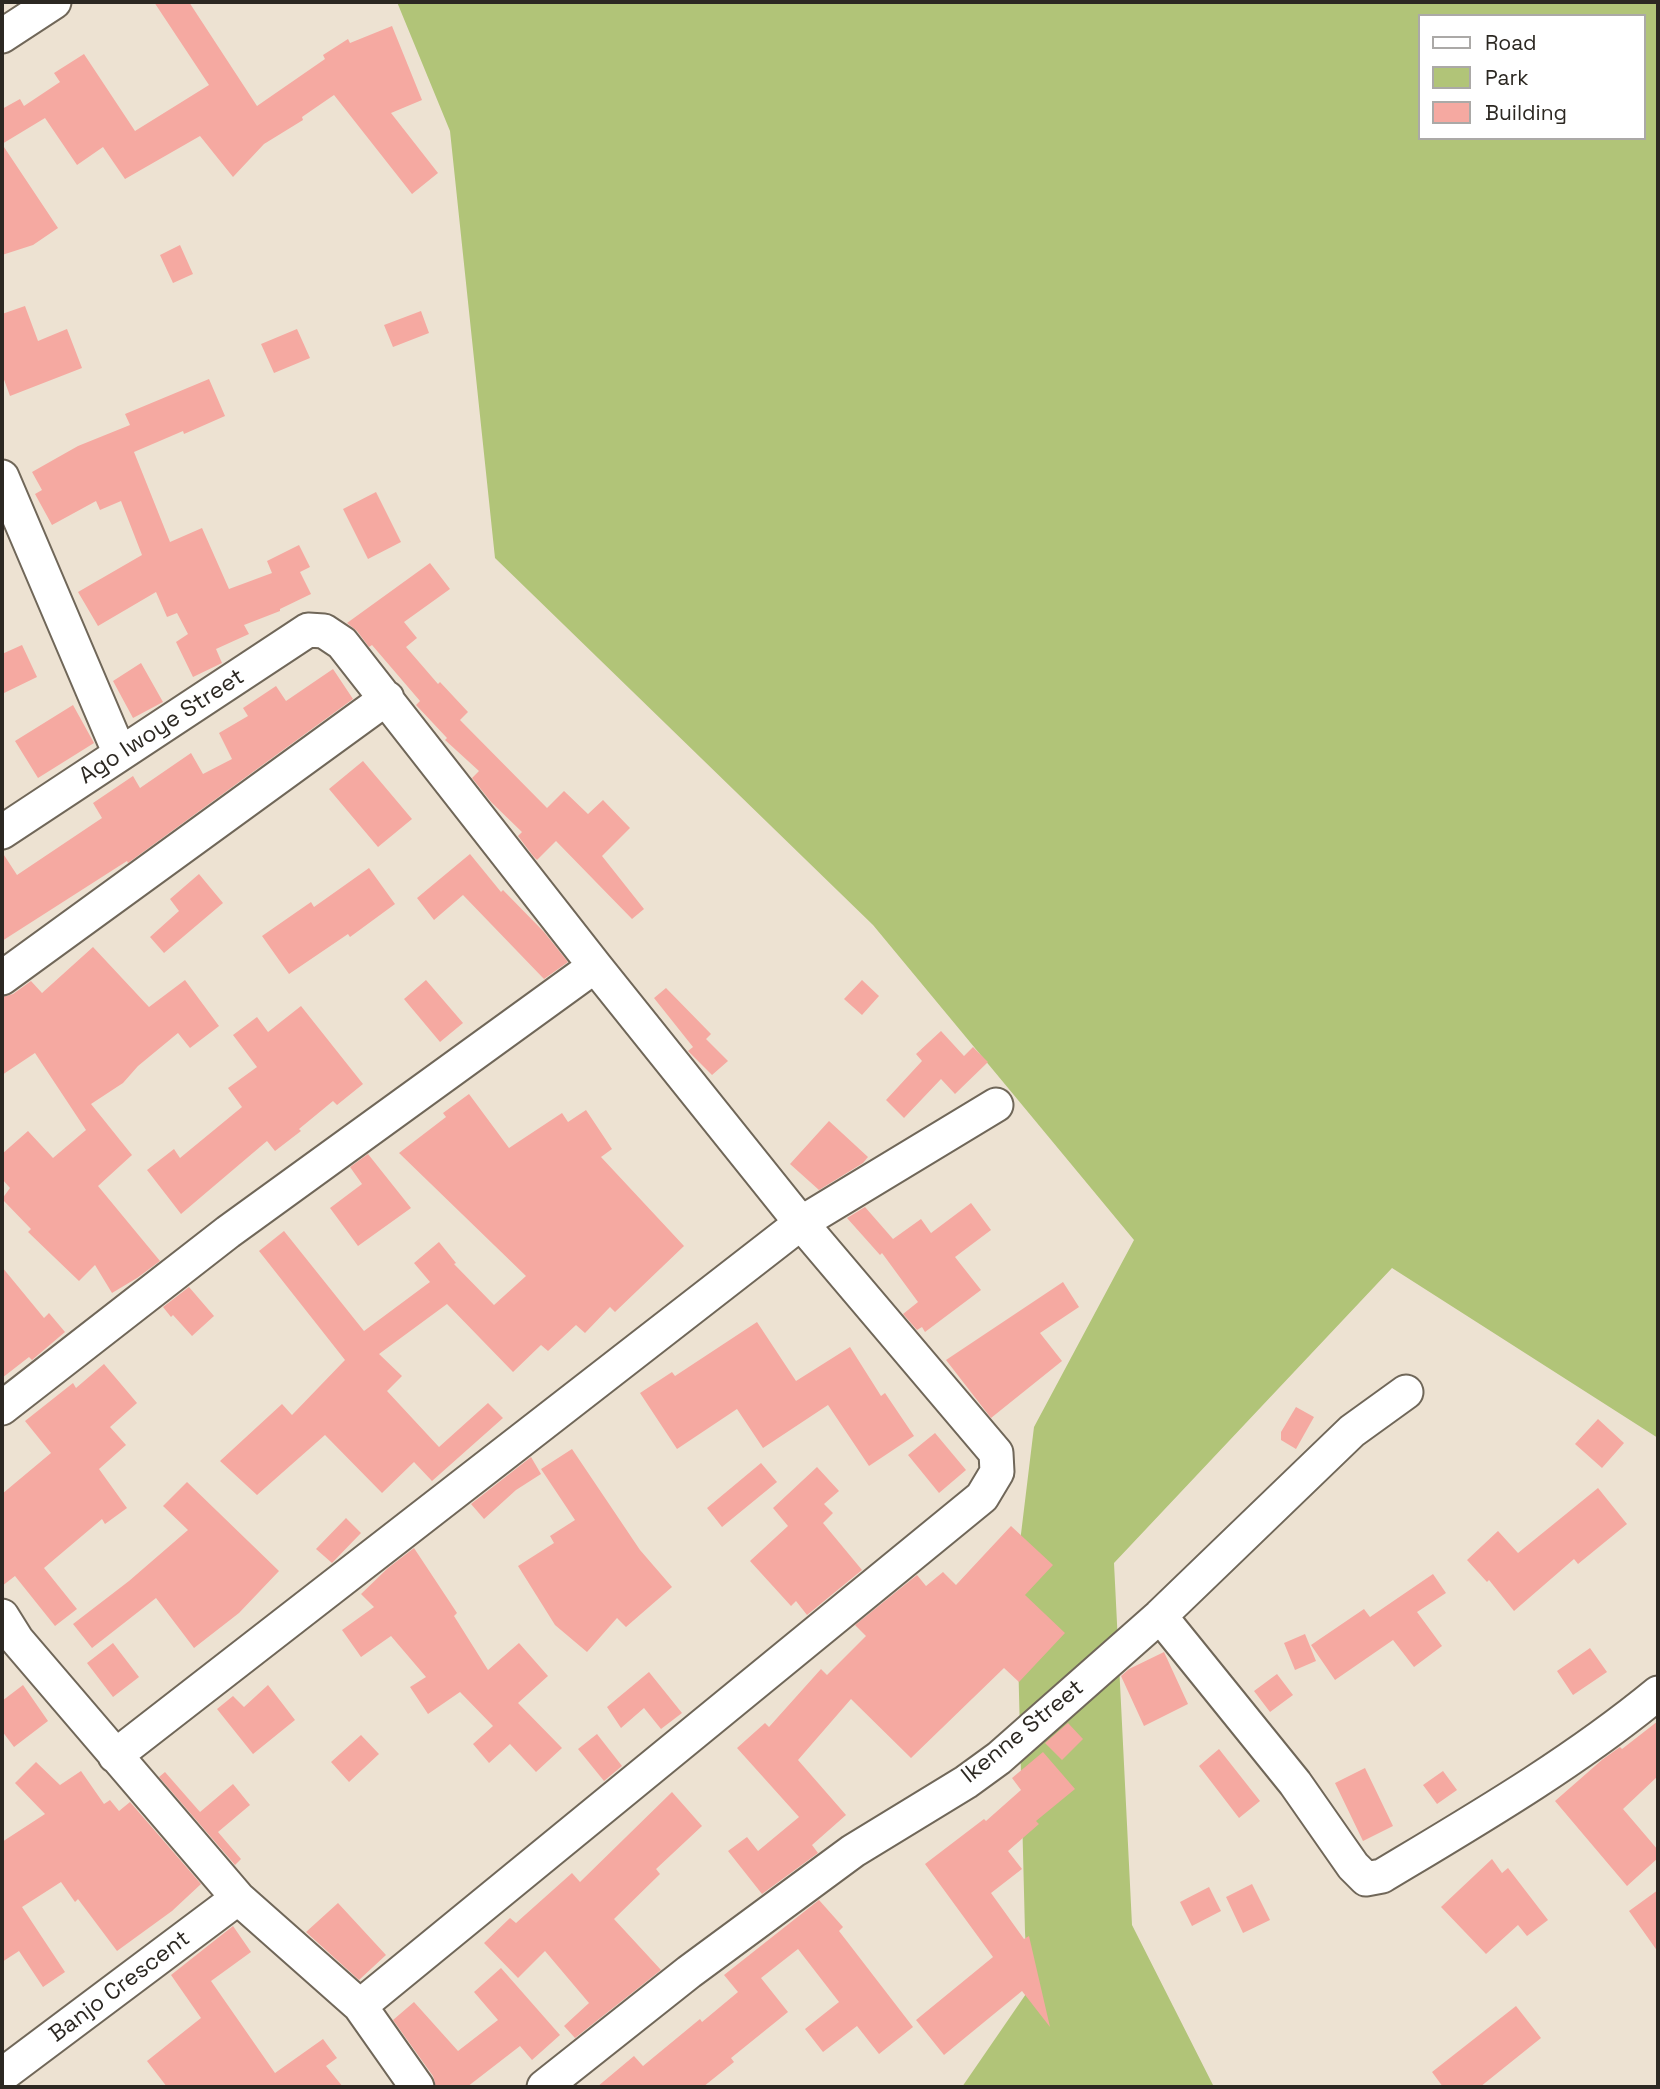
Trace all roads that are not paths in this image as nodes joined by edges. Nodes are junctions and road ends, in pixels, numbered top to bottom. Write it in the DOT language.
graph roads {
  1 [pos="54,2"];
  2 [pos="2,36"];
  3 [pos="2,477"];
  4 [pos="387,698"];
  5 [pos="120,754"];
  6 [pos="2,832"];
  7 [pos="595,966"];
  8 [pos="2,978"];
  9 [pos="996,1105"];
  10 [pos="801,1223"];
  11 [pos="1406,1392"];
  12 [pos="2,1408"];
  13 [pos="1160,1616"];
  14 [pos="7,1636"];
  15 [pos="1658,1693"];
  16 [pos="115,1756"];
  17 [pos="237,1898"];
  18 [pos="360,2006"];
  19 [pos="2,2075"];
  20 [pos="417,2087"];
  21 [pos="544,2087"];
  1 -- 2 [label="street"];
  3 -- 5 [label="street"];
  4 -- 5 [label="street, Ago Iwoye Street"];
  4 -- 7 [label="street"];
  4 -- 8 [label="street"];
  5 -- 6 [label="street, Ago Iwoye Street"];
  7 -- 10 [label="street"];
  7 -- 12 [label="street"];
  9 -- 10 [label="street"];
  10 -- 16 [label="street"];
  10 -- 18 [label="street"];
  11 -- 13 [label="street, Ikenne Street"];
  13 -- 15 [label="street"];
  13 -- 21 [label="street, Ikenne Street"];
  14 -- 16 [label="street"];
  16 -- 17 [label="street"];
  17 -- 18 [label="street"];
  17 -- 19 [label="street, Banjo Crescent"];
  18 -- 20 [label="street"];
}
